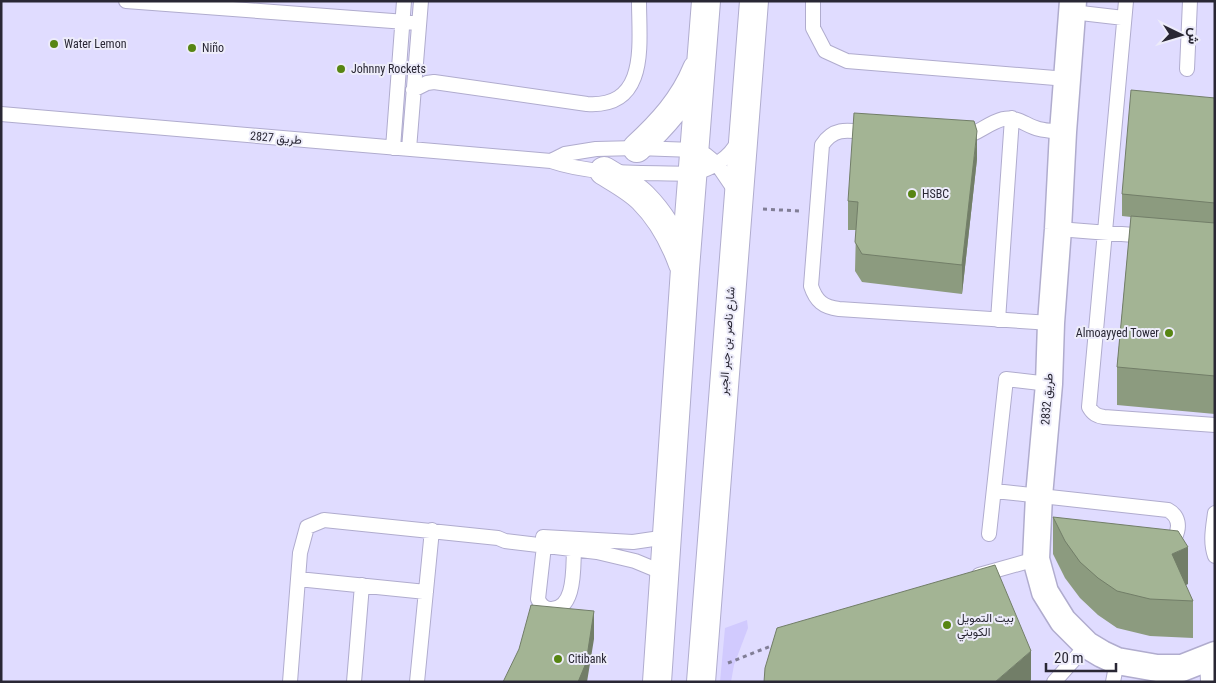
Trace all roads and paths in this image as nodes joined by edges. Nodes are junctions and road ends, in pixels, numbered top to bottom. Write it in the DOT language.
graph roads {
  1 [pos="126,1"];
  2 [pos="404,1"];
  3 [pos="420,1"];
  4 [pos="639,1"];
  5 [pos="706,1"];
  6 [pos="754,1"];
  7 [pos="813,1"];
  8 [pos="1126,1"];
  9 [pos="1190,1"];
  10 [pos="1073,7"];
  11 [pos="1124,18"];
  12 [pos="402,22"];
  13 [pos="419,23"];
  14 [pos="703,54"];
  15 [pos="1187,69"];
  16 [pos="1067,79"];
  17 [pos="413,90"];
  18 [pos="1,114"];
  19 [pos="1012,118"];
  20 [pos="1063,128"];
  21 [pos="743,134"];
  22 [pos="885,134"];
  23 [pos="947,138"];
  24 [pos="393,148"];
  25 [pos="637,148"];
  26 [pos="409,149"];
  27 [pos="550,161"];
  28 [pos="693,162"];
  29 [pos="717,164"];
  30 [pos="604,171"];
  31 [pos="738,196"];
  32 [pos="1058,229"];
  33 [pos="1105,233"];
  34 [pos="1165,238"];
  35 [pos="685,269"];
  36 [pos="998,320"];
  37 [pos="1051,324"];
  38 [pos="1049,384"];
  39 [pos="1215,425"];
  40 [pos="995,491"];
  41 [pos="1038,496"];
  42 [pos="1215,513"];
  43 [pos="432,530"];
  44 [pos="988,534"];
  45 [pos="667,537"];
  46 [pos="498,538"];
  47 [pos="1153,540"];
  48 [pos="544,546"];
  49 [pos="574,549"];
  50 [pos="1215,556"];
  51 [pos="1036,559"];
  52 [pos="664,573"];
  53 [pos="969,578"];
  54 [pos="298,579"];
  55 [pos="362,585"];
  56 [pos="426,592"];
  57 [pos="783,641"];
  58 [pos="1088,645"];
  59 [pos="1210,665"];
  60 [pos="1115,671"];
  61 [pos="1171,675"];
  62 [pos="702,677"];
  63 [pos="290,682"];
  64 [pos="354,682"];
  65 [pos="417,682"];
  66 [pos="657,682"];
  67 [pos="1054,682"];
  1 -- 12 [label="lane"];
  2 -- 12 [label="lane"];
  3 -- 13 [label="lane"];
  4 -- 17 [label="lane"];
  5 -- 14 [label="main road"];
  6 -- 21 [label="main road, شارع ناصر بن جبر الجبر"];
  7 -- 16 [label="lane"];
  8 -- 11 [label="lane"];
  9 -- 15 [label="lane"];
  10 -- 11 [label="lane"];
  10 -- 16 [label="street, طريق 2832"];
  11 -- 33 [label="lane"];
  12 -- 13 [label="lane"];
  12 -- 24 [label="lane"];
  13 -- 17 [label="lane"];
  14 -- 25 [label="main road"];
  14 -- 28 [label="main road"];
  16 -- 20 [label="street, طريق 2832"];
  17 -- 26 [label="lane"];
  18 -- 24 [label="lane, طريق 2827"];
  19 -- 20 [label="lane"];
  19 -- 23 [label="lane"];
  19 -- 36 [label="lane"];
  20 -- 32 [label="street, طريق 2832"];
  21 -- 29 [label="lane, طريق 2827"];
  21 -- 31 [label="main road, شارع ناصر بن جبر الجبر"];
  22 -- 36 [label="lane"];
  24 -- 26 [label="lane, طريق 2827"];
  25 -- 27 [label="lane, طريق 2827"];
  25 -- 28 [label="lane, طريق 2827"];
  26 -- 27 [label="lane, طريق 2827"];
  27 -- 30 [label="lane, طريق 2827"];
  28 -- 29 [label="lane, طريق 2827"];
  28 -- 29 [label="lane, طريق 2827"];
  28 -- 30 [label="lane, طريق 2827"];
  28 -- 35 [label="main road"];
  29 -- 31 [label="lane, طريق 2827"];
  30 -- 35 [label="main road"];
  31 -- 62 [label="main road, شارع ناصر بن جبر الجبر"];
  32 -- 33 [label="lane"];
  32 -- 37 [label="street, طريق 2832"];
  33 -- 34 [label="lane"];
  33 -- 39 [label="lane"];
  35 -- 45 [label="main road"];
  36 -- 37 [label="lane"];
  37 -- 38 [label="street, طريق 2832"];
  38 -- 40 [label="lane"];
  38 -- 41 [label="street, طريق 2832"];
  40 -- 41 [label="lane"];
  40 -- 44 [label="lane"];
  41 -- 47 [label="lane"];
  41 -- 51 [label="street, طريق 2832"];
  42 -- 50 [label="lane"];
  43 -- 46 [label="lane"];
  43 -- 54 [label="lane"];
  43 -- 56 [label="lane"];
  45 -- 46 [label="lane"];
  45 -- 52 [label="main road"];
  46 -- 48 [label="lane"];
  48 -- 49 [label="lane"];
  48 -- 49 [label="lane"];
  49 -- 52 [label="lane"];
  51 -- 53 [label="lane"];
  51 -- 58 [label="street, طريق 2832"];
  52 -- 66 [label="main road"];
  54 -- 55 [label="lane"];
  54 -- 63 [label="lane"];
  55 -- 56 [label="lane"];
  55 -- 64 [label="lane"];
  56 -- 65 [label="lane"];
  57 -- 62 [label="path"];
  58 -- 60 [label="street, طريق 2832"];
  58 -- 67 [label="lane"];
  59 -- 61 [label="street, طريق 2832"];
  60 -- 61 [label="street, طريق 2832"];
}
